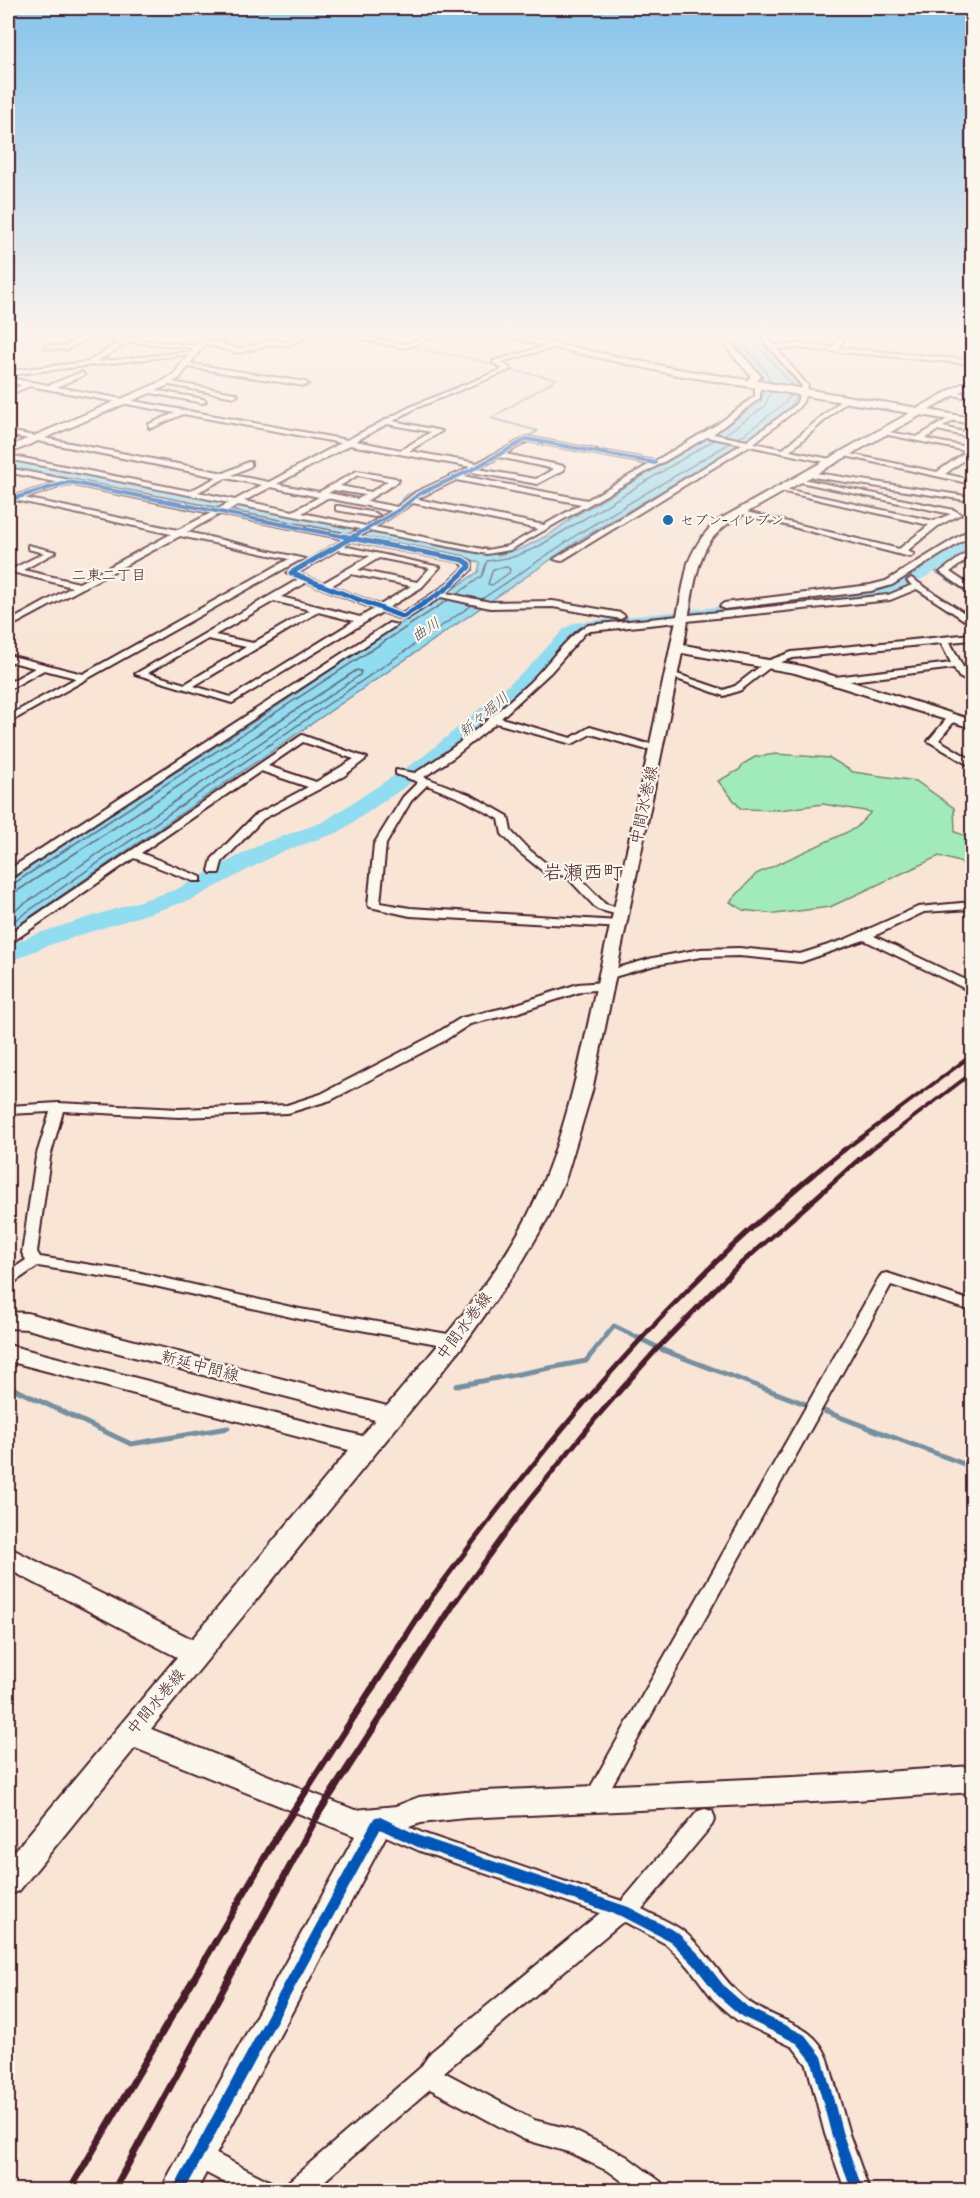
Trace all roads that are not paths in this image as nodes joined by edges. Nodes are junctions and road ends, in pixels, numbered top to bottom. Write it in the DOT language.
graph roads {
  1 [pos="26,437"];
  2 [pos="43,437"];
  3 [pos="320,437"];
  4 [pos="359,437"];
  5 [pos="428,437"];
  6 [pos="703,437"];
  7 [pos="715,437"];
  8 [pos="755,437"];
  9 [pos="802,437"];
  10 [pos="877,437"];
  11 [pos="901,437"];
  12 [pos="924,437"];
  13 [pos="941,437"];
  14 [pos="38,439"];
  15 [pos="918,440"];
  16 [pos="349,442"];
  17 [pos="747,442"];
  18 [pos="972,443"];
  19 [pos="80,447"];
  20 [pos="785,451"];
  21 [pos="972,451"];
  22 [pos="8,452"];
  23 [pos="402,452"];
  24 [pos="498,455"];
  25 [pos="845,455"];
  26 [pos="8,457"];
  27 [pos="832,462"];
  28 [pos="655,463"];
  29 [pos="43,464"];
  30 [pos="248,464"];
  31 [pos="475,468"];
  32 [pos="8,470"];
  33 [pos="811,474"];
  34 [pos="98,475"];
  35 [pos="226,475"];
  36 [pos="938,475"];
  37 [pos="454,476"];
  38 [pos="345,480"];
  39 [pos="800,480"];
  40 [pos="70,482"];
  41 [pos="972,482"];
  42 [pos="270,484"];
  43 [pos="333,487"];
  44 [pos="383,487"];
  45 [pos="900,487"];
  46 [pos="780,490"];
  47 [pos="189,494"];
  48 [pos="371,494"];
  49 [pos="324,495"];
  50 [pos="10,498"];
  51 [pos="886,498"];
  52 [pos="972,499"];
  53 [pos="409,500"];
  54 [pos="359,502"];
  55 [pos="234,503"];
  56 [pos="588,503"];
  57 [pos="387,507"];
  58 [pos="339,508"];
  59 [pos="869,509"];
  60 [pos="399,510"];
  61 [pos="219,511"];
  62 [pos="738,512"];
  63 [pos="294,514"];
  64 [pos="375,515"];
  65 [pos="935,524"];
  66 [pos="351,526"];
  67 [pos="546,528"];
  68 [pos="365,530"];
  69 [pos="972,532"];
  70 [pos="178,533"];
  71 [pos="351,538"];
  72 [pos="335,547"];
  73 [pos="31,548"];
  74 [pos="901,551"];
  75 [pos="972,553"];
  76 [pos="378,555"];
  77 [pos="297,558"];
  78 [pos="558,559"];
  79 [pos="926,559"];
  80 [pos="309,561"];
  81 [pos="11,570"];
  82 [pos="350,571"];
  83 [pos="902,575"];
  84 [pos="306,579"];
  85 [pos="419,585"];
  86 [pos="79,586"];
  87 [pos="324,586"];
  88 [pos="918,586"];
  89 [pos="972,591"];
  90 [pos="441,594"];
  91 [pos="274,598"];
  92 [pos="317,609"];
  93 [pos="381,609"];
  94 [pos="684,614"];
  95 [pos="621,616"];
  96 [pos="361,620"];
  97 [pos="972,622"];
  98 [pos="8,625"];
  99 [pos="392,625"];
  100 [pos="208,636"];
  101 [pos="972,637"];
  102 [pos="944,640"];
  103 [pos="254,646"];
  104 [pos="677,648"];
  105 [pos="8,658"];
  106 [pos="770,663"];
  107 [pos="957,665"];
  108 [pos="43,667"];
  109 [pos="671,675"];
  110 [pos="83,677"];
  111 [pos="835,680"];
  112 [pos="972,681"];
  113 [pos="8,687"];
  114 [pos="186,687"];
  115 [pos="952,718"];
  116 [pos="492,719"];
  117 [pos="8,720"];
  118 [pos="972,724"];
  119 [pos="656,746"];
  120 [pos="972,764"];
  121 [pos="260,767"];
  122 [pos="400,772"];
  123 [pos="421,779"];
  124 [pos="317,786"];
  125 [pos="134,854"];
  126 [pos="215,871"];
  127 [pos="8,875"];
  128 [pos="197,879"];
  129 [pos="972,906"];
  130 [pos="620,919"];
  131 [pos="863,935"];
  132 [pos="8,939"];
  133 [pos="606,980"];
  134 [pos="972,988"];
  135 [pos="58,1107"];
  136 [pos="8,1110"];
  137 [pos="35,1261"];
  138 [pos="8,1279"];
  139 [pos="972,1306"];
  140 [pos="8,1320"];
  141 [pos="454,1341"];
  142 [pos="8,1353"];
  143 [pos="393,1416"];
  144 [pos="367,1446"];
  145 [pos="8,1557"];
  146 [pos="197,1654"];
  147 [pos="130,1733"];
  148 [pos="972,1779"];
  149 [pos="593,1801"];
  150 [pos="705,1818"];
  151 [pos="378,1822"];
  152 [pos="8,1881"];
  153 [pos="626,1912"];
  154 [pos="428,2076"];
  155 [pos="197,2156"];
  156 [pos="179,2190"];
  157 [pos="263,2190"];
  158 [pos="296,2190"];
  159 [pos="653,2190"];
  160 [pos="857,2190"];
  1 -- 14 [label="street"];
  2 -- 14 [label="main road"];
  3 -- 16 [label="street"];
  4 -- 16 [label="street"];
  5 -- 23 [label="street"];
  6 -- 28 [label="street"];
  7 -- 17 [label="street"];
  8 -- 17 [label="street"];
  9 -- 20 [label="street"];
  10 -- 25 [label="main road, 中間水巻線"];
  11 -- 15 [label="street"];
  12 -- 15 [label="street"];
  13 -- 18 [label="street"];
  14 -- 19 [label="street"];
  14 -- 22 [label="main road"];
  15 -- 21 [label="street"];
  16 -- 23 [label="street"];
  16 -- 42 [label="street"];
  17 -- 20 [label="street"];
  17 -- 78 [label="street"];
  19 -- 29 [label="street"];
  19 -- 35 [label="street"];
  20 -- 27 [label="street"];
  21 -- 36 [label="street"];
  23 -- 31 [label="street"];
  24 -- 28 [label="street"];
  24 -- 31 [label="street"];
  24 -- 31 [label="street"];
  25 -- 27 [label="main road, 中間水巻線"];
  25 -- 36 [label="street"];
  26 -- 29 [label="street"];
  27 -- 33 [label="main road, 中間水巻線"];
  28 -- 56 [label="street"];
  29 -- 34 [label="street"];
  30 -- 35 [label="street"];
  31 -- 37 [label="street"];
  32 -- 40 [label="street"];
  33 -- 39 [label="main road, 中間水巻線"];
  33 -- 45 [label="street"];
  34 -- 40 [label="street"];
  34 -- 47 [label="street"];
  35 -- 42 [label="street"];
  35 -- 47 [label="street"];
  36 -- 41 [label="street"];
  37 -- 53 [label="street"];
  37 -- 56 [label="street"];
  38 -- 43 [label="street"];
  38 -- 44 [label="street"];
  38 -- 44 [label="street"];
  39 -- 46 [label="main road, 中間水巻線"];
  39 -- 51 [label="street"];
  40 -- 50 [label="street"];
  40 -- 61 [label="street"];
  42 -- 49 [label="street"];
  42 -- 55 [label="street"];
  43 -- 48 [label="street"];
  43 -- 49 [label="street"];
  44 -- 48 [label="street"];
  45 -- 51 [label="street"];
  45 -- 52 [label="street"];
  46 -- 59 [label="street"];
  46 -- 62 [label="main road, 中間水巻線"];
  47 -- 55 [label="street"];
  48 -- 54 [label="street"];
  49 -- 54 [label="street"];
  49 -- 63 [label="street"];
  50 -- 70 [label="street"];
  51 -- 59 [label="street"];
  51 -- 65 [label="street"];
  53 -- 60 [label="street"];
  53 -- 67 [label="street"];
  54 -- 57 [label="street"];
  55 -- 61 [label="street"];
  55 -- 63 [label="street"];
  56 -- 67 [label="street"];
  57 -- 60 [label="street"];
  57 -- 64 [label="street"];
  58 -- 64 [label="street"];
  59 -- 65 [label="street"];
  60 -- 68 [label="street"];
  61 -- 70 [label="street"];
  61 -- 71 [label="street"];
  62 -- 74 [label="street"];
  62 -- 94 [label="main road, 中間水巻線"];
  63 -- 66 [label="street"];
  64 -- 66 [label="street"];
  65 -- 74 [label="street"];
  66 -- 68 [label="street"];
  67 -- 68 [label="street"];
  68 -- 71 [label="street"];
  69 -- 79 [label="street"];
  70 -- 77 [label="street"];
  70 -- 86 [label="street"];
  71 -- 72 [label="street"];
  71 -- 90 [label="street"];
  72 -- 76 [label="street"];
  72 -- 80 [label="street"];
  73 -- 81 [label="street"];
  74 -- 79 [label="street"];
  75 -- 89 [label="street"];
  76 -- 82 [label="street"];
  76 -- 85 [label="street"];
  77 -- 80 [label="street"];
  77 -- 110 [label="street"];
  79 -- 83 [label="street"];
  80 -- 84 [label="street"];
  81 -- 86 [label="street"];
  82 -- 85 [label="street"];
  82 -- 87 [label="street"];
  83 -- 88 [label="street"];
  83 -- 94 [label="street"];
  84 -- 87 [label="street"];
  84 -- 91 [label="street"];
  85 -- 93 [label="street"];
  86 -- 98 [label="street"];
  87 -- 93 [label="street"];
  88 -- 94 [label="street"];
  88 -- 97 [label="street"];
  90 -- 93 [label="street"];
  90 -- 95 [label="street"];
  91 -- 92 [label="street"];
  91 -- 100 [label="street"];
  92 -- 96 [label="street"];
  92 -- 103 [label="street"];
  93 -- 96 [label="street"];
  94 -- 104 [label="main road, 中間水巻線"];
  94 -- 116 [label="street"];
  96 -- 114 [label="street"];
  99 -- 127 [label="street"];
  100 -- 103 [label="street"];
  100 -- 114 [label="street"];
  101 -- 102 [label="street"];
  102 -- 106 [label="street"];
  102 -- 107 [label="street"];
  103 -- 114 [label="street"];
  104 -- 106 [label="main road"];
  104 -- 109 [label="main road, 中間水巻線"];
  105 -- 108 [label="street"];
  106 -- 109 [label="street"];
  106 -- 111 [label="main road"];
  107 -- 111 [label="street"];
  107 -- 112 [label="street"];
  108 -- 110 [label="street"];
  108 -- 113 [label="street"];
  109 -- 119 [label="main road, 中間水巻線"];
  110 -- 117 [label="street"];
  111 -- 115 [label="main road"];
  115 -- 118 [label="main road"];
  115 -- 120 [label="street"];
  116 -- 119 [label="street"];
  116 -- 123 [label="street"];
  119 -- 130 [label="main road, 中間水巻線"];
  121 -- 124 [label="street"];
  121 -- 124 [label="street"];
  121 -- 125 [label="street"];
  122 -- 123 [label="street"];
  123 -- 130 [label="street"];
  123 -- 130 [label="street"];
  124 -- 126 [label="street"];
  125 -- 128 [label="street"];
  125 -- 132 [label="street"];
  129 -- 131 [label="street"];
  130 -- 133 [label="main road, 中間水巻線"];
  131 -- 133 [label="street"];
  131 -- 134 [label="street"];
  133 -- 135 [label="street"];
  133 -- 141 [label="main road, 中間水巻線"];
  135 -- 136 [label="street"];
  135 -- 137 [label="street"];
  137 -- 138 [label="street"];
  137 -- 141 [label="street"];
  139 -- 149 [label="street"];
  140 -- 143 [label="main road, 新延中間線"];
  141 -- 143 [label="main road, 中間水巻線"];
  142 -- 144 [label="main road"];
  143 -- 144 [label="main road, 中間水巻線"];
  144 -- 146 [label="main road, 中間水巻線"];
  145 -- 146 [label="main road"];
  146 -- 147 [label="main road, 中間水巻線"];
  147 -- 151 [label="main road"];
  147 -- 152 [label="main road, 中間水巻線"];
  148 -- 149 [label="main road"];
  149 -- 151 [label="main road"];
  150 -- 153 [label="street"];
  151 -- 153 [label="street"];
  151 -- 155 [label="main road"];
  153 -- 154 [label="street"];
  153 -- 160 [label="street"];
  154 -- 158 [label="street"];
  154 -- 159 [label="street"];
  155 -- 156 [label="main road"];
  155 -- 157 [label="street"];
}
